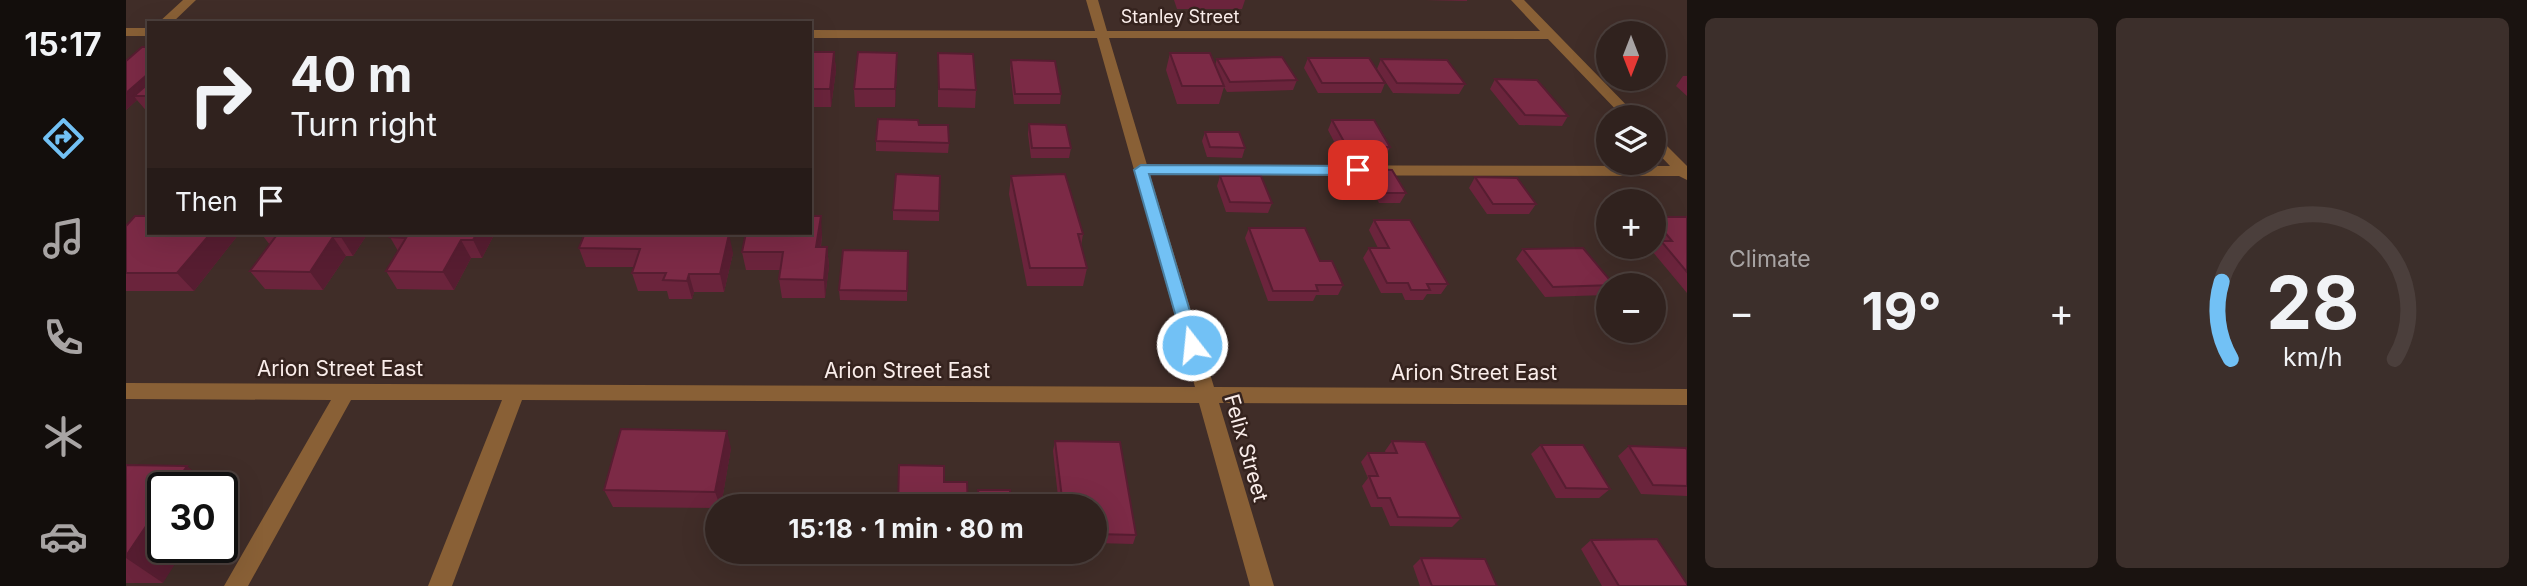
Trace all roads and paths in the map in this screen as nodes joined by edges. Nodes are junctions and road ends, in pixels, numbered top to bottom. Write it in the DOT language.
graph roads {
  1 [pos="190,0"];
  2 [pos="1092,0"];
  3 [pos="1517,0"];
  4 [pos="166,21"];
  5 [pos="126,32"];
  6 [pos="147,32"];
  7 [pos="812,34"];
  8 [pos="1101,34"];
  9 [pos="1551,35"];
  10 [pos="1619,105"];
  11 [pos="1666,153"];
  12 [pos="1141,170"];
  13 [pos="1685,173"];
  14 [pos="126,391"];
  15 [pos="345,392"];
  16 [pos="514,393"];
  17 [pos="1206,395"];
  18 [pos="1687,397"];
  19 [pos="236,586"];
  20 [pos="440,586"];
  21 [pos="1262,586"];
  1 -- 4 [label="street"];
  2 -- 8 [label="street, Felix Street"];
  3 -- 9 [label="street"];
  5 -- 6 [label="street"];
  7 -- 8 [label="street, Stanley Street"];
  8 -- 9 [label="street, Stanley Street"];
  8 -- 12 [label="street, Felix Street"];
  9 -- 10 [label="street"];
  11 -- 13 [label="street"];
  12 -- 13 [label="street"];
  12 -- 17 [label="street, Felix Street"];
  14 -- 15 [label="street, Arion Street East"];
  15 -- 16 [label="street, Arion Street East"];
  15 -- 19 [label="street"];
  16 -- 17 [label="street, Arion Street East"];
  16 -- 20 [label="street"];
  17 -- 18 [label="street, Arion Street East"];
  17 -- 21 [label="street, Felix Street"];
}
